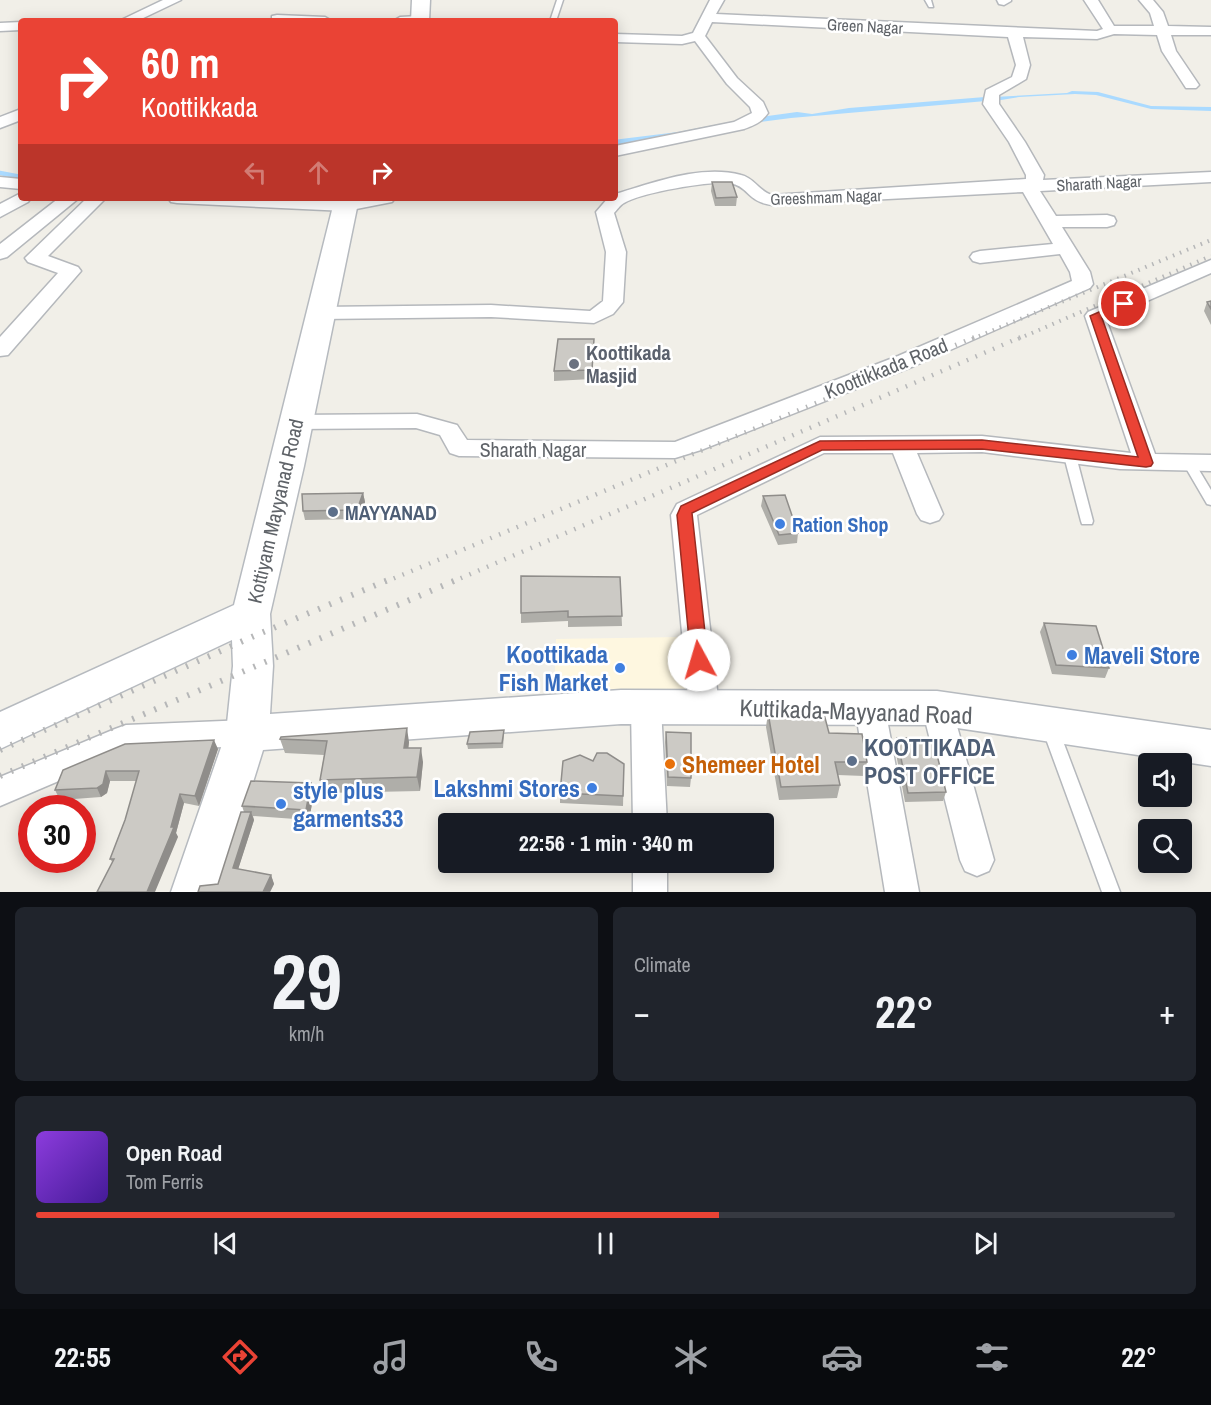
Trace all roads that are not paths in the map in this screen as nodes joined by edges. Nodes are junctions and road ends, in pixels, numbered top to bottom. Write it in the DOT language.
graph roads {
  1 [pos="174,0"];
  2 [pos="421,0"];
  3 [pos="560,0"];
  4 [pos="717,0"];
  5 [pos="1091,0"];
  6 [pos="1146,0"];
  7 [pos="133,18"];
  8 [pos="420,18"];
  9 [pos="554,18"];
  10 [pos="709,18"];
  11 [pos="18,26"];
  12 [pos="0,27"];
  13 [pos="1163,29"];
  14 [pos="1110,30"];
  15 [pos="1211,30"];
  16 [pos="1021,33"];
  17 [pos="698,36"];
  18 [pos="618,38"];
  19 [pos="1191,85"];
  20 [pos="18,115"];
  21 [pos="0,123"];
  22 [pos="618,150"];
  23 [pos="1211,177"];
  24 [pos="0,182"];
  25 [pos="18,184"];
  26 [pos="1028,186"];
  27 [pos="618,199"];
  28 [pos="18,201"];
  29 [pos="66,201"];
  30 [pos="94,201"];
  31 [pos="304,201"];
  32 [pos="614,201"];
  33 [pos="346,202"];
  34 [pos="0,212"];
  35 [pos="1049,222"];
  36 [pos="1107,222"];
  37 [pos="1066,248"];
  38 [pos="0,253"];
  39 [pos="980,257"];
  40 [pos="1211,266"];
  41 [pos="1080,272"];
  42 [pos="320,313"];
  43 [pos="0,350"];
  44 [pos="296,422"];
  45 [pos="902,446"];
  46 [pos="675,450"];
  47 [pos="1070,456"];
  48 [pos="1146,463"];
  49 [pos="1200,463"];
  50 [pos="1211,501"];
  51 [pos="930,514"];
  52 [pos="1087,521"];
  53 [pos="251,614"];
  54 [pos="704,706"];
  55 [pos="646,707"];
  56 [pos="870,708"];
  57 [pos="937,708"];
  58 [pos="1049,724"];
  59 [pos="0,731"];
  60 [pos="247,733"];
  61 [pos="1209,752"];
  62 [pos="0,792"];
  63 [pos="650,813"];
  64 [pos="977,860"];
  65 [pos="650,873"];
  66 [pos="195,892"];
  67 [pos="650,892"];
  68 [pos="902,892"];
  69 [pos="1111,892"];
  1 -- 7 [label="street"];
  2 -- 8 [label="main road"];
  3 -- 9 [label="lane"];
  4 -- 10 [label="street"];
  5 -- 14 [label="street"];
  6 -- 13 [label="street"];
  10 -- 16 [label="street, Green Nagar"];
  10 -- 17 [label="street"];
  11 -- 12 [label="street"];
  13 -- 14 [label="street"];
  13 -- 15 [label="street"];
  13 -- 19 [label="street"];
  14 -- 16 [label="street"];
  16 -- 26 [label="street"];
  17 -- 18 [label="street"];
  17 -- 22 [label="street"];
  20 -- 21 [label="street"];
  23 -- 26 [label="street, Sharath Nagar"];
  24 -- 25 [label="street"];
  26 -- 27 [label="street, Greeshmam Nagar"];
  26 -- 35 [label="street, Sharath Nagar"];
  28 -- 34 [label="street"];
  29 -- 38 [label="street"];
  30 -- 43 [label="street"];
  31 -- 33 [label="street"];
  32 -- 42 [label="street, Greeshmam Nagar"];
  33 -- 42 [label="main road, Kottiyam Mayyanad Road"];
  35 -- 36 [label="street, Sharath Nagar"];
  35 -- 37 [label="street, Sharath Nagar"];
  37 -- 39 [label="street"];
  37 -- 41 [label="street, Sharath Nagar"];
  40 -- 48 [label="street"];
  41 -- 46 [label="street, Koottikkada Road"];
  42 -- 44 [label="main road, Kottiyam Mayyanad Road"];
  44 -- 46 [label="street, Sharath Nagar"];
  44 -- 53 [label="main road, Kottiyam Mayyanad Road"];
  45 -- 47 [label="street"];
  45 -- 51 [label="street"];
  45 -- 54 [label="street"];
  47 -- 48 [label="street"];
  47 -- 52 [label="lane"];
  48 -- 49 [label="street"];
  49 -- 50 [label="lane"];
  53 -- 59 [label="main road"];
  53 -- 60 [label="main road, Kottiyam Mayyanad Road"];
  54 -- 55 [label="main road, Kuttikada-Mayyanad Road"];
  54 -- 56 [label="main road, Kuttikada-Mayyanad Road"];
  55 -- 60 [label="main road, Kuttikada-Mayyanad Road"];
  55 -- 63 [label="street"];
  56 -- 57 [label="main road, Kuttikada-Mayyanad Road"];
  56 -- 68 [label="street"];
  57 -- 58 [label="main road, Kuttikada-Mayyanad Road"];
  57 -- 64 [label="street"];
  58 -- 61 [label="main road, Kuttikada-Mayyanad Road"];
  58 -- 69 [label="lane"];
  60 -- 62 [label="street"];
  60 -- 66 [label="main road, Kottiyam Mayyanad Road"];
  65 -- 67 [label="street"];
}
